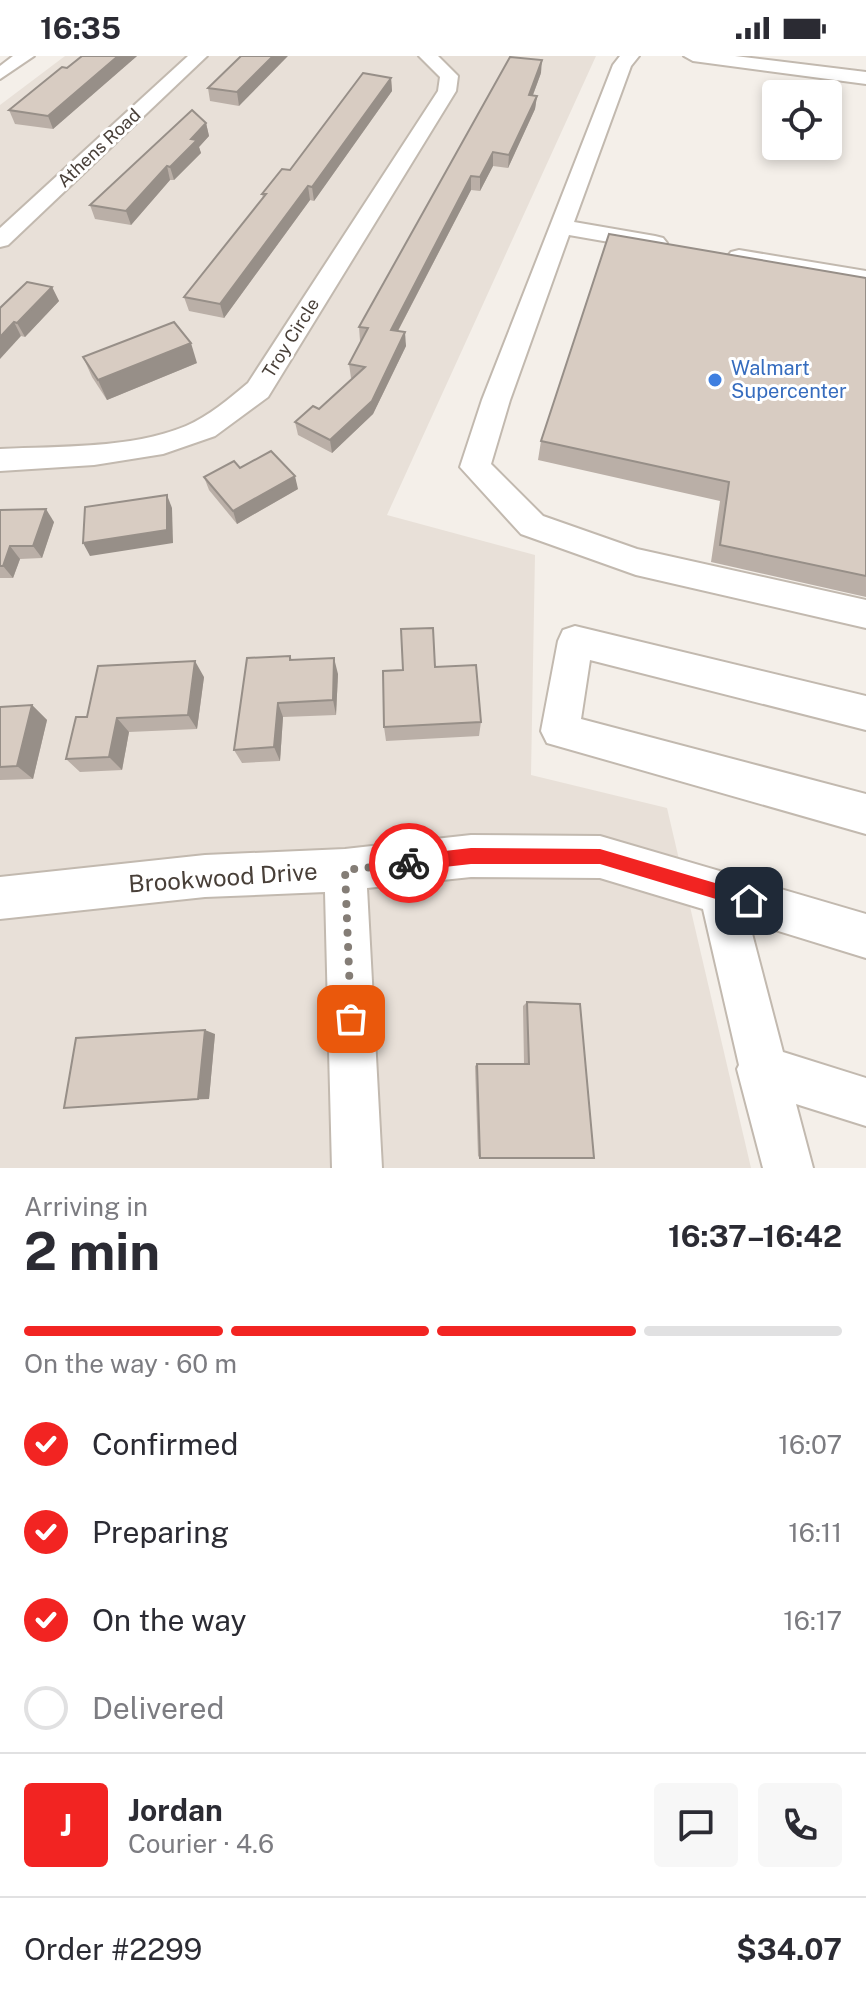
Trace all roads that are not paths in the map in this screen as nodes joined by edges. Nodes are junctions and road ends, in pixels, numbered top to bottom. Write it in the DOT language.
graph roads {
  1 [pos="25,56"];
  2 [pos="198,56"];
  3 [pos="428,56"];
  4 [pos="630,56"];
  5 [pos="693,56"];
  6 [pos="0,74"];
  7 [pos="866,78"];
  8 [pos="561,227"];
  9 [pos="0,240"];
  10 [pos="673,246"];
  11 [pos="715,253"];
  12 [pos="866,278"];
  13 [pos="0,460"];
  14 [pos="866,614"];
  15 [pos="866,713"];
  16 [pos="866,814"];
  17 [pos="345,870"];
  18 [pos="720,892"];
  19 [pos="0,898"];
  20 [pos="866,936"];
  21 [pos="761,1069"];
  22 [pos="866,1102"];
  23 [pos="357,1168"];
  24 [pos="788,1168"];
  1 -- 6 [label="street"];
  2 -- 9 [label="street, Athens Road"];
  3 -- 13 [label="street, Troy Circle"];
  4 -- 8 [label="street"];
  5 -- 7 [label="street"];
  8 -- 10 [label="street"];
  8 -- 14 [label="street"];
  11 -- 12 [label="street"];
  15 -- 16 [label="street"];
  17 -- 18 [label="street, Brookwood Drive"];
  17 -- 19 [label="street, Brookwood Drive"];
  17 -- 23 [label="street"];
  18 -- 20 [label="street, Brookwood Drive"];
  18 -- 21 [label="street"];
  21 -- 22 [label="street"];
  21 -- 24 [label="street"];
}
